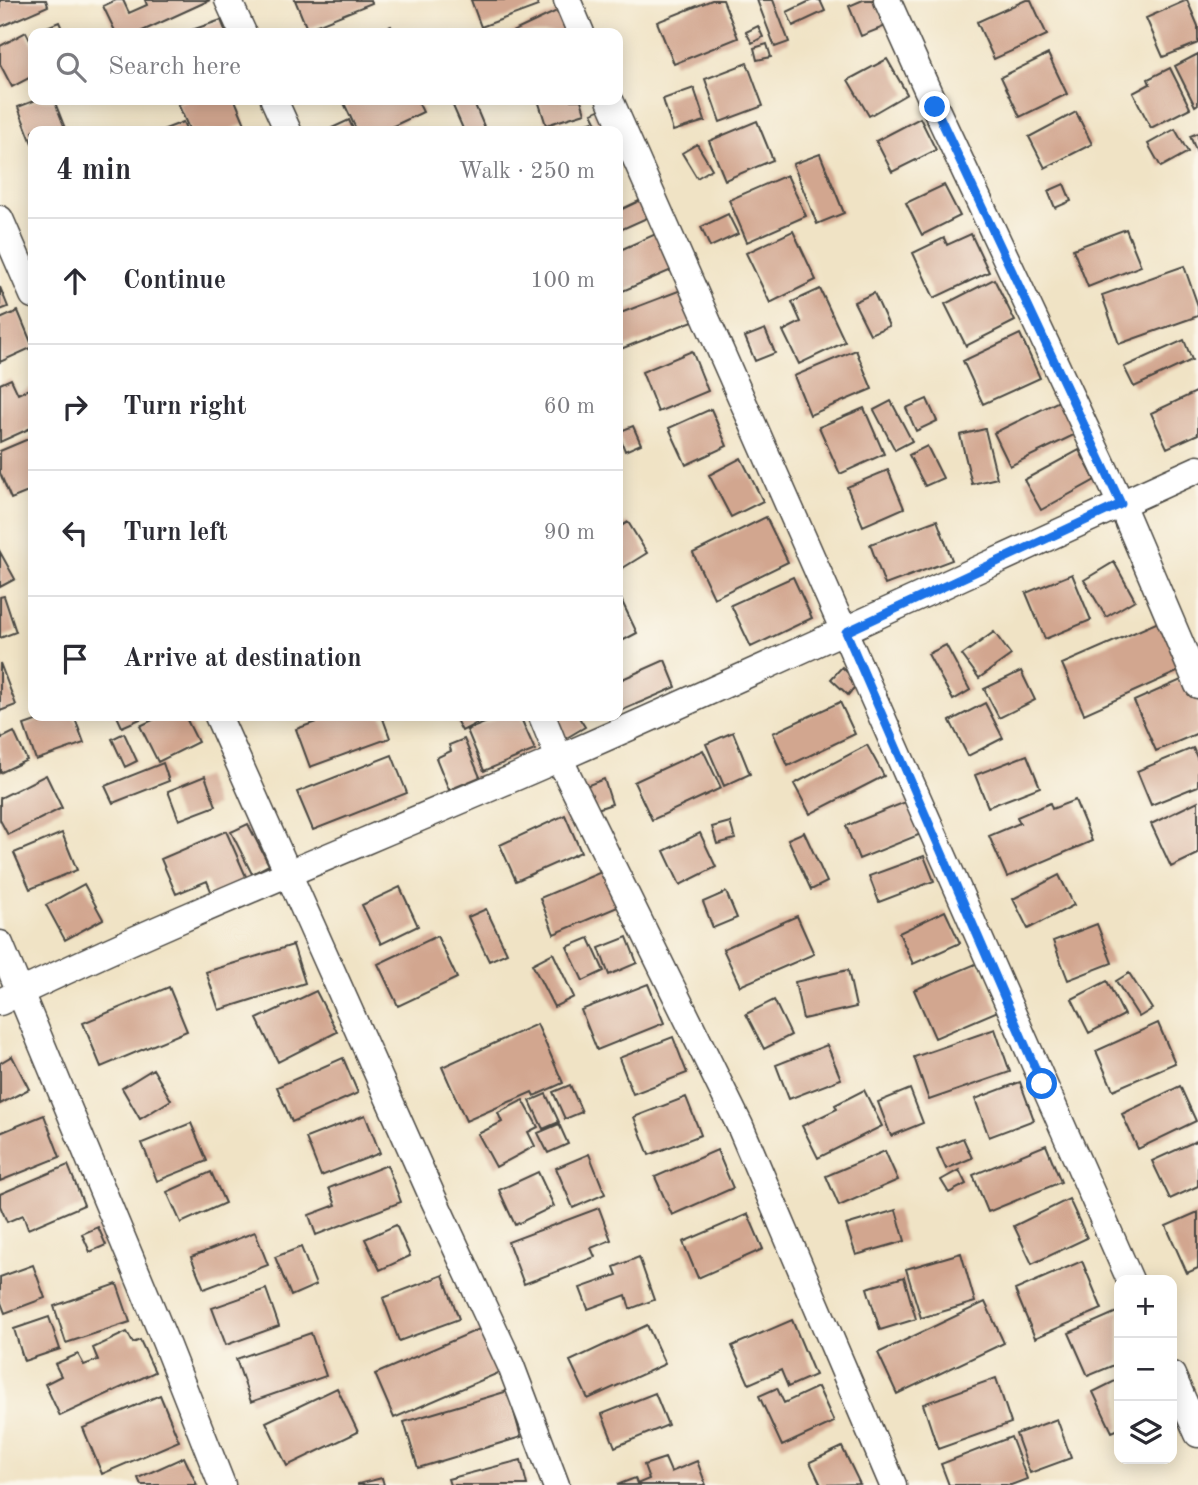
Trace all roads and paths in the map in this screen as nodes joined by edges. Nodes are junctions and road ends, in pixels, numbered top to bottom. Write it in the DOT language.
graph roads {
  1 [pos="228,0"];
  2 [pos="566,0"];
  3 [pos="887,0"];
  4 [pos="241,28"];
  5 [pos="579,28"];
  6 [pos="276,105"];
  7 [pos="612,105"];
  8 [pos="286,126"];
  9 [pos="622,126"];
  10 [pos="623,129"];
  11 [pos="0,219"];
  12 [pos="28,283"];
  13 [pos="1198,469"];
  14 [pos="1121,504"];
  15 [pos="846,632"];
  16 [pos="1198,685"];
  17 [pos="220,721"];
  18 [pos="544,721"];
  19 [pos="559,758"];
  20 [pos="287,874"];
  21 [pos="0,944"];
  22 [pos="11,996"];
  23 [pos="1128,1275"];
  24 [pos="1177,1386"];
  25 [pos="1198,1434"];
  26 [pos="222,1485"];
  27 [pos="556,1485"];
  28 [pos="893,1485"];
  1 -- 4 [label="street"];
  2 -- 5 [label="street"];
  3 -- 14 [label="street"];
  6 -- 8 [label="street"];
  7 -- 9 [label="street"];
  10 -- 15 [label="street"];
  11 -- 12 [label="street"];
  13 -- 14 [label="street"];
  14 -- 15 [label="street"];
  14 -- 16 [label="street"];
  15 -- 19 [label="street"];
  15 -- 23 [label="street"];
  17 -- 20 [label="street"];
  18 -- 19 [label="street"];
  19 -- 20 [label="street"];
  19 -- 28 [label="street"];
  20 -- 22 [label="street"];
  20 -- 27 [label="street"];
  21 -- 22 [label="street"];
  22 -- 26 [label="street"];
  24 -- 25 [label="street"];
}
